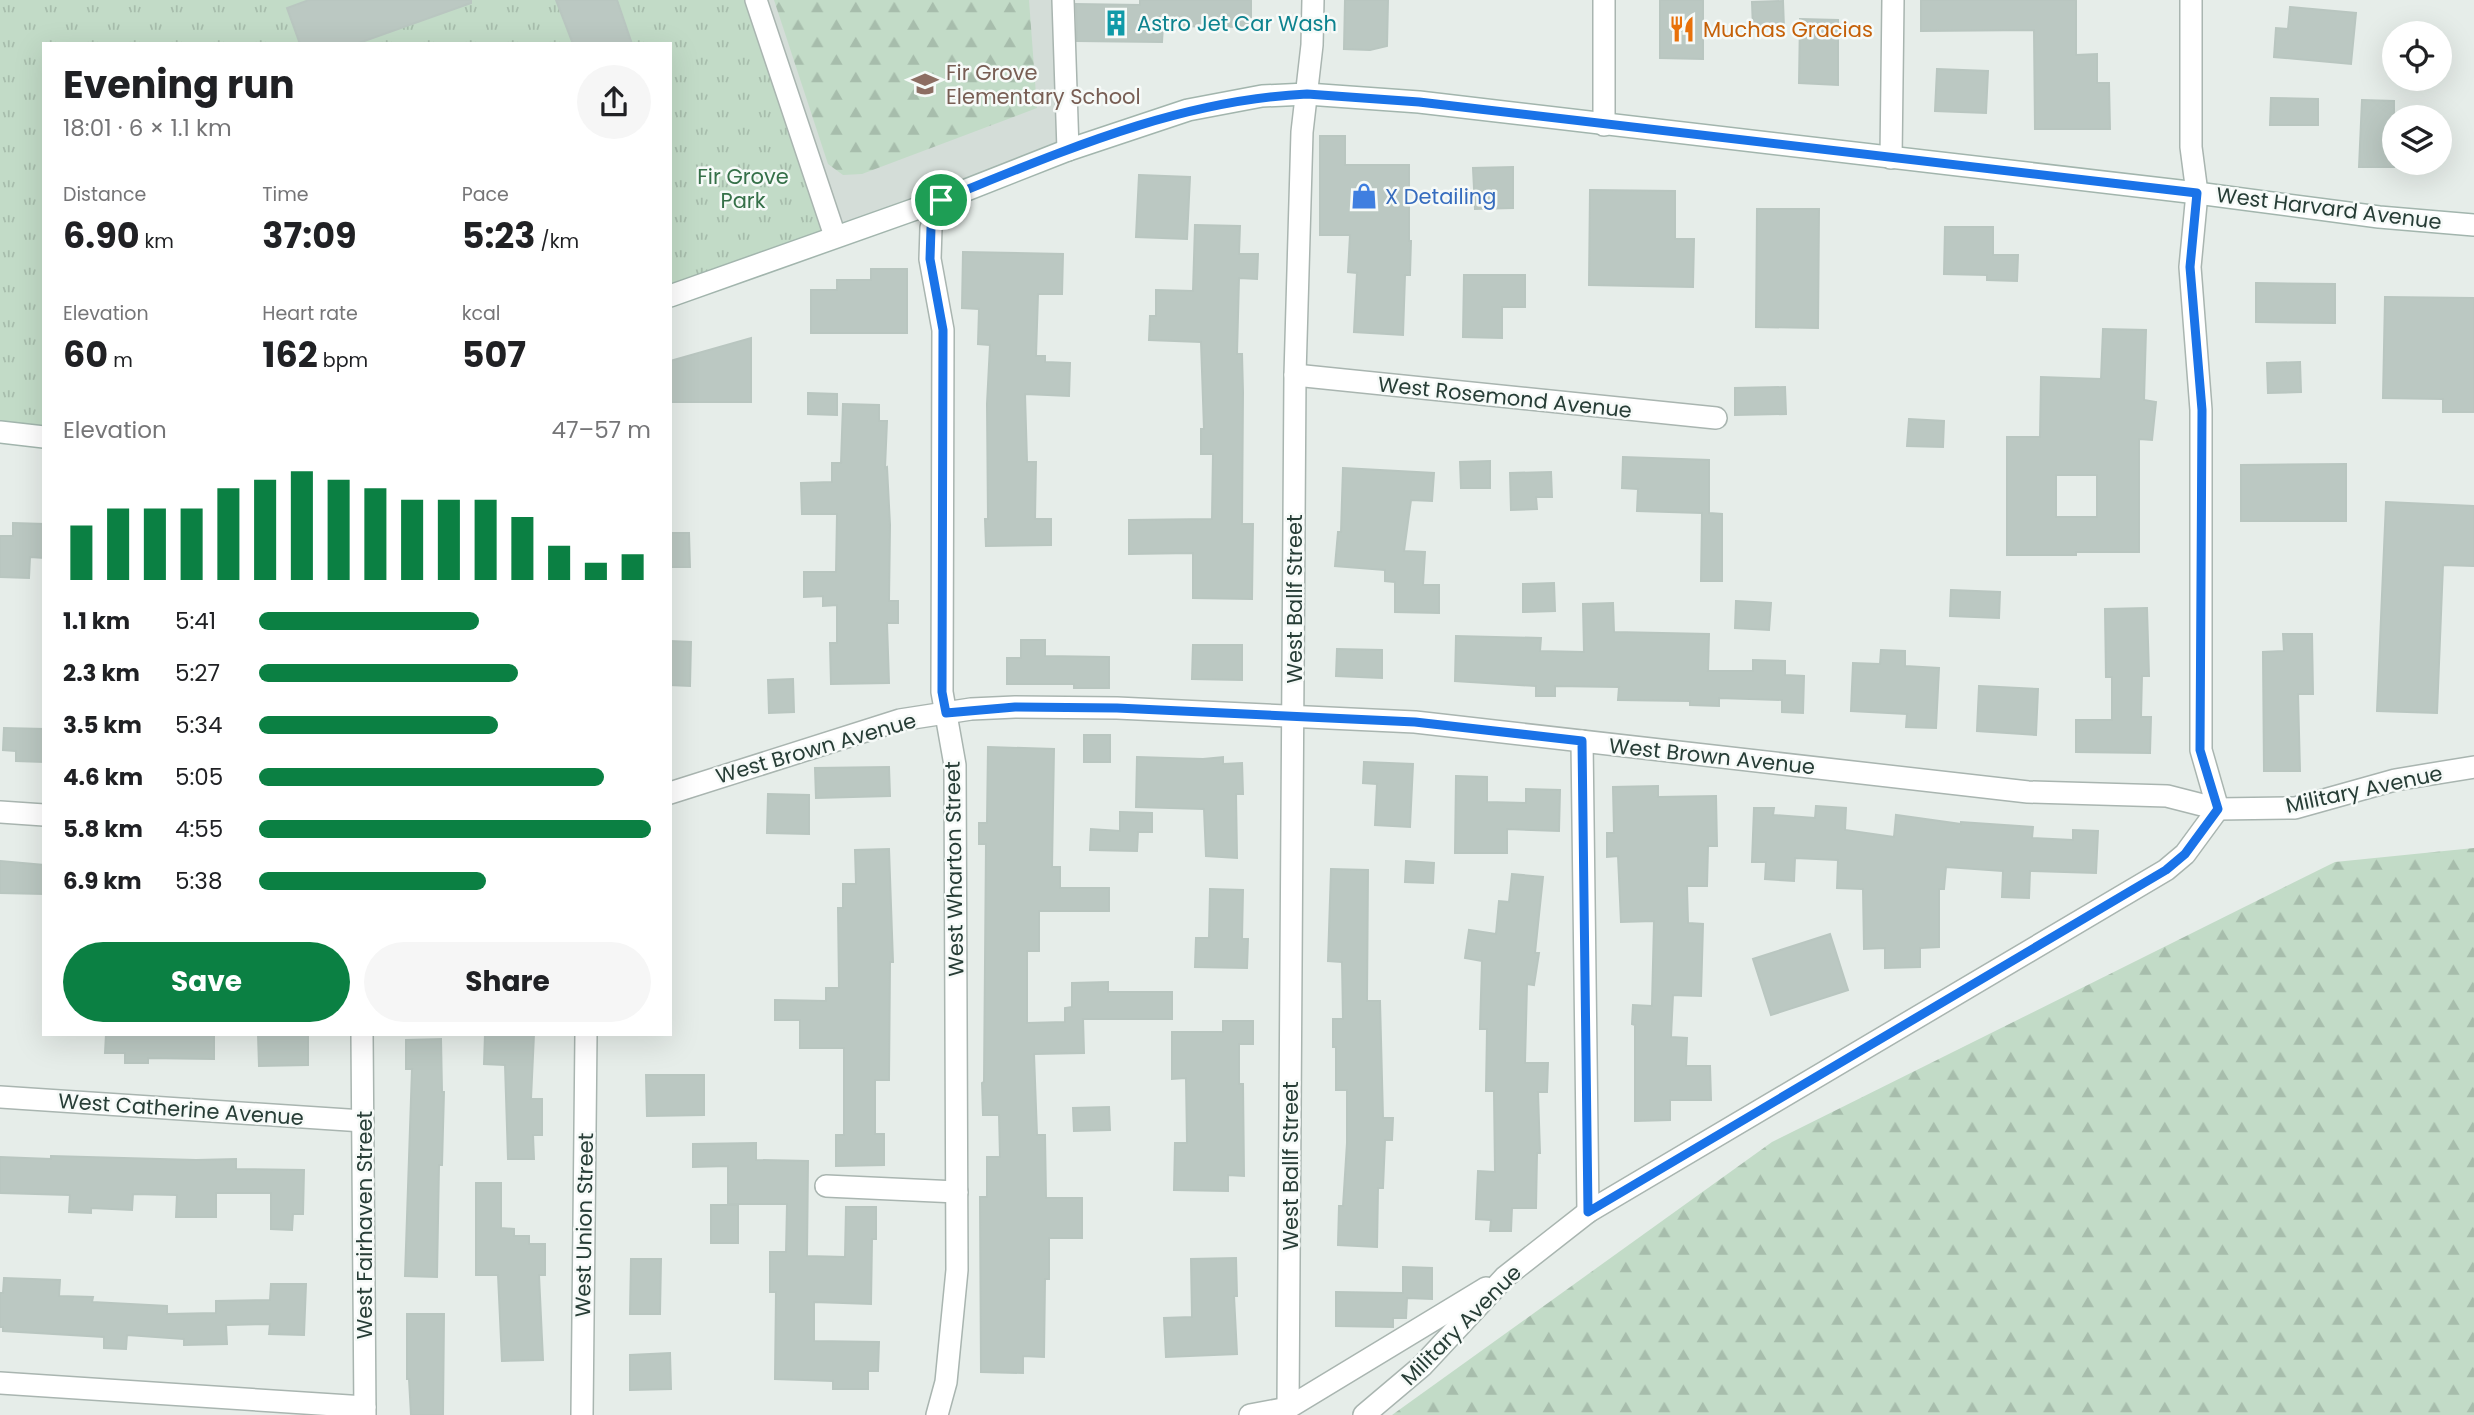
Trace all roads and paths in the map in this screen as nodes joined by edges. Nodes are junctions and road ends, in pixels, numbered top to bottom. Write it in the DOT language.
graph roads {
  1 [pos="756,0"];
  2 [pos="1063,0"];
  3 [pos="1313,0"];
  4 [pos="1604,0"];
  5 [pos="1893,0"];
  6 [pos="2191,0"];
  7 [pos="1307,94"];
  8 [pos="1604,125"];
  9 [pos="1068,150"];
  10 [pos="1891,158"];
  11 [pos="2197,193"];
  12 [pos="941,200"];
  13 [pos="2474,225"];
  14 [pos="835,236"];
  15 [pos="672,295"];
  16 [pos="1295,375"];
  17 [pos="1716,418"];
  18 [pos="0,432"];
  19 [pos="42,437"];
  20 [pos="946,713"];
  21 [pos="1293,717"];
  22 [pos="1582,741"];
  23 [pos="2474,767"];
  24 [pos="672,792"];
  25 [pos="2218,809"];
  26 [pos="0,812"];
  27 [pos="42,815"];
  28 [pos="362,1036"];
  29 [pos="586,1036"];
  30 [pos="0,1097"];
  31 [pos="363,1121"];
  32 [pos="826,1186"];
  33 [pos="957,1192"];
  34 [pos="1588,1212"];
  35 [pos="1505,1277"];
  36 [pos="0,1383"];
  37 [pos="1288,1408"];
  38 [pos="365,1411"];
  39 [pos="582,1415"];
  40 [pos="937,1415"];
  41 [pos="1250,1415"];
  42 [pos="1364,1415"];
  1 -- 14 [label="street"];
  2 -- 9 [label="street"];
  3 -- 7 [label="street, West Ballf Street"];
  4 -- 8 [label="street"];
  5 -- 10 [label="street"];
  6 -- 11 [label="street"];
  7 -- 8 [label="street, West Harvard Avenue"];
  7 -- 9 [label="street, West Harvard Avenue"];
  7 -- 16 [label="street, West Ballf Street"];
  8 -- 10 [label="street, West Harvard Avenue"];
  9 -- 12 [label="street, West Harvard Avenue"];
  10 -- 11 [label="street, West Harvard Avenue"];
  11 -- 13 [label="street, West Harvard Avenue"];
  11 -- 25 [label="street"];
  12 -- 14 [label="street, West Harvard Avenue"];
  12 -- 20 [label="street, West Wharton Street"];
  14 -- 15 [label="street, West Harvard Avenue"];
  16 -- 17 [label="street, West Rosemond Avenue"];
  16 -- 21 [label="street, West Ballf Street"];
  18 -- 19 [label="street"];
  20 -- 21 [label="street, West Brown Avenue"];
  20 -- 24 [label="street, West Brown Avenue"];
  20 -- 33 [label="street, West Wharton Street"];
  21 -- 22 [label="street, West Brown Avenue"];
  21 -- 37 [label="street, West Ballf Street"];
  22 -- 25 [label="street, West Brown Avenue"];
  22 -- 34 [label="street"];
  23 -- 25 [label="street, Military Avenue"];
  25 -- 34 [label="street, Military Avenue"];
  26 -- 27 [label="street"];
  28 -- 31 [label="street, West Fairhaven Street"];
  29 -- 39 [label="street, West Union Street"];
  30 -- 31 [label="street, West Catherine Avenue"];
  31 -- 38 [label="street, West Fairhaven Street"];
  32 -- 33 [label="street"];
  33 -- 40 [label="street, West Wharton Street"];
  34 -- 35 [label="street, Military Avenue"];
  35 -- 37 [label="street"];
  35 -- 42 [label="street, Military Avenue"];
  36 -- 38 [label="street"];
  37 -- 41 [label="street"];
}
